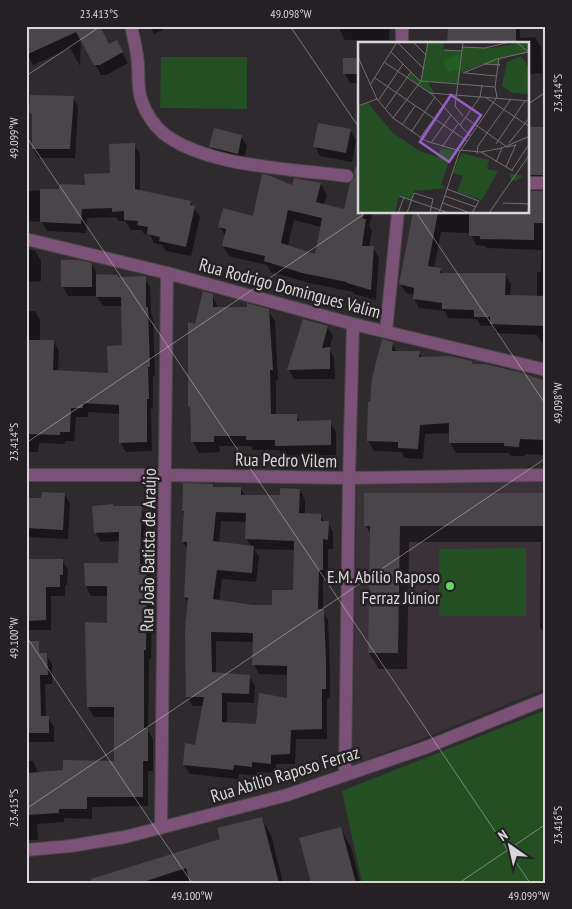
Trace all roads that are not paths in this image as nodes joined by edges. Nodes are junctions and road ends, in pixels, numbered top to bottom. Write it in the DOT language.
graph roads {
  1 [pos="131,26"];
  2 [pos="402,26"];
  3 [pos="402,42"];
  4 [pos="347,176"];
  5 [pos="530,182"];
  6 [pos="546,183"];
  7 [pos="398,214"];
  8 [pos="26,239"];
  9 [pos="167,273"];
  10 [pos="353,324"];
  11 [pos="386,331"];
  12 [pos="546,370"];
  13 [pos="26,475"];
  14 [pos="166,475"];
  15 [pos="546,475"];
  16 [pos="349,478"];
  17 [pos="546,699"];
  18 [pos="345,775"];
  19 [pos="162,828"];
  20 [pos="26,850"];
  1 -- 4 [label="street"];
  2 -- 3 [label="street"];
  5 -- 6 [label="street"];
  7 -- 11 [label="street"];
  8 -- 9 [label="street, Rua Rodrigo Domingues Valim"];
  9 -- 10 [label="street, Rua Rodrigo Domingues Valim"];
  9 -- 14 [label="street, Rua João Batista de Araújo"];
  10 -- 11 [label="street, Rua Rodrigo Domingues Valim"];
  10 -- 16 [label="street"];
  11 -- 12 [label="street, Rua Rodrigo Domingues Valim"];
  13 -- 14 [label="street, Rua Pedro Vilem"];
  14 -- 16 [label="street, Rua Pedro Vilem"];
  14 -- 19 [label="street, Rua João Batista de Araújo"];
  15 -- 16 [label="street, Rua Pedro Vilem"];
  16 -- 18 [label="street"];
  17 -- 18 [label="street, Rua Abílio Raposo Ferraz"];
  18 -- 19 [label="street, Rua Abílio Raposo Ferraz"];
  19 -- 20 [label="street, Rua Abílio Raposo Ferraz"];
}
